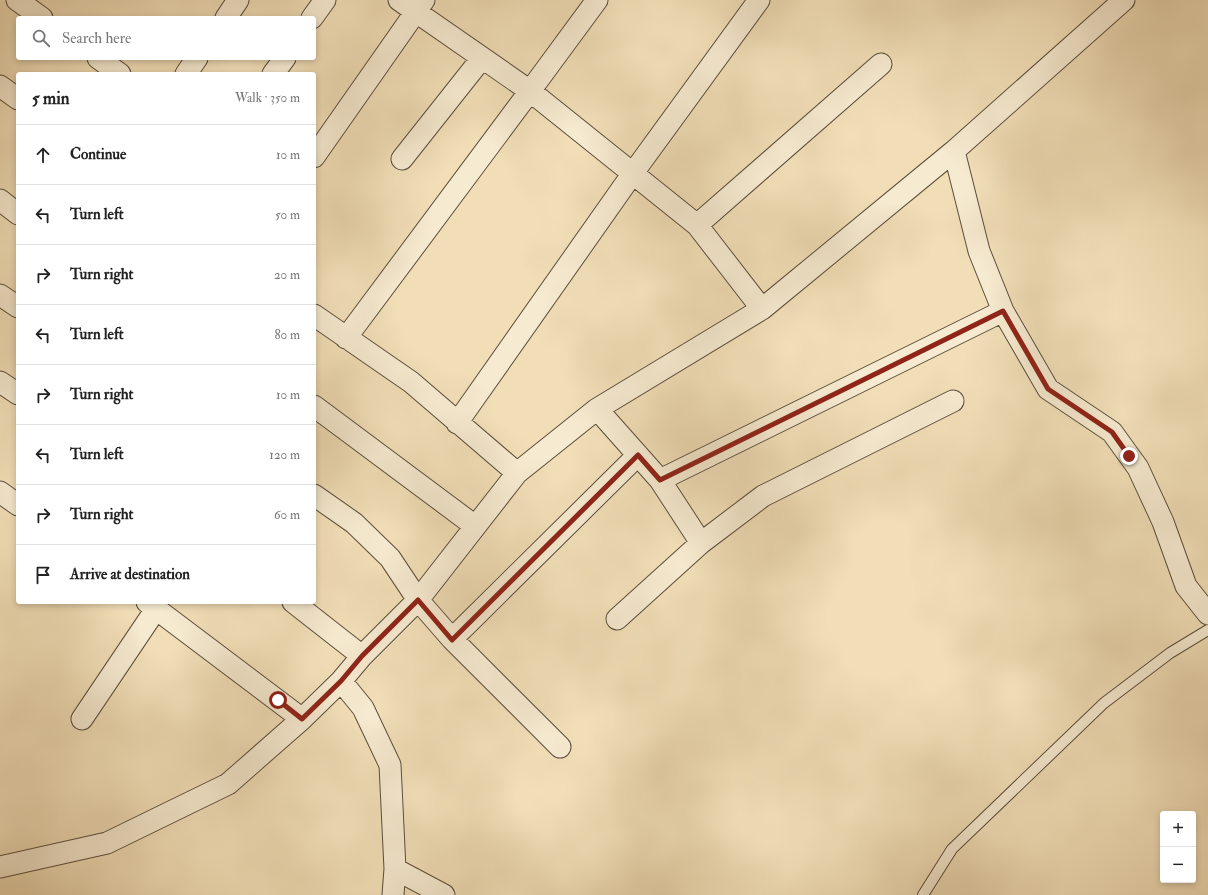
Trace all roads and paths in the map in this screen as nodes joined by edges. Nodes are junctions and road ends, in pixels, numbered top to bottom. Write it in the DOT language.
graph roads {
  1 [pos="17,0"];
  2 [pos="238,0"];
  3 [pos="325,0"];
  4 [pos="597,0"];
  5 [pos="758,0"];
  6 [pos="1124,0"];
  7 [pos="413,4"];
  8 [pos="39,16"];
  9 [pos="227,16"];
  10 [pos="313,16"];
  11 [pos="482,58"];
  12 [pos="101,60"];
  13 [pos="196,60"];
  14 [pos="284,60"];
  15 [pos="882,64"];
  16 [pos="117,72"];
  17 [pos="187,72"];
  18 [pos="275,72"];
  19 [pos="0,86"];
  20 [pos="530,91"];
  21 [pos="16,98"];
  22 [pos="954,151"];
  23 [pos="316,154"];
  24 [pos="402,159"];
  25 [pos="633,173"];
  26 [pos="0,200"];
  27 [pos="16,212"];
  28 [pos="697,225"];
  29 [pos="0,295"];
  30 [pos="16,306"];
  31 [pos="762,309"];
  32 [pos="1003,311"];
  33 [pos="316,316"];
  34 [pos="346,338"];
  35 [pos="0,382"];
  36 [pos="16,393"];
  37 [pos="953,402"];
  38 [pos="316,407"];
  39 [pos="597,409"];
  40 [pos="457,423"];
  41 [pos="638,455"];
  42 [pos="517,473"];
  43 [pos="660,480"];
  44 [pos="0,492"];
  45 [pos="316,496"];
  46 [pos="16,504"];
  47 [pos="475,526"];
  48 [pos="702,543"];
  49 [pos="418,600"];
  50 [pos="296,604"];
  51 [pos="151,605"];
  52 [pos="1208,614"];
  53 [pos="617,619"];
  54 [pos="1208,630"];
  55 [pos="452,640"];
  56 [pos="362,656"];
  57 [pos="341,681"];
  58 [pos="82,719"];
  59 [pos="302,719"];
  60 [pos="560,747"];
  61 [pos="0,867"];
  62 [pos="395,869"];
  63 [pos="393,895"];
  64 [pos="444,895"];
  65 [pos="923,895"];
  1 -- 8 [label="street"];
  2 -- 9 [label="street"];
  3 -- 10 [label="street"];
  4 -- 20 [label="street"];
  5 -- 25 [label="street"];
  6 -- 22 [label="street"];
  7 -- 11 [label="street"];
  7 -- 23 [label="street"];
  11 -- 20 [label="street"];
  11 -- 24 [label="street"];
  12 -- 16 [label="street"];
  13 -- 17 [label="street"];
  14 -- 18 [label="street"];
  15 -- 28 [label="street"];
  19 -- 21 [label="street"];
  20 -- 25 [label="street"];
  20 -- 34 [label="street"];
  22 -- 31 [label="street"];
  22 -- 32 [label="street"];
  25 -- 28 [label="street"];
  25 -- 40 [label="street"];
  26 -- 27 [label="street"];
  28 -- 31 [label="street"];
  29 -- 30 [label="street"];
  31 -- 39 [label="street"];
  32 -- 43 [label="street"];
  32 -- 52 [label="street"];
  33 -- 34 [label="street"];
  34 -- 40 [label="street"];
  35 -- 36 [label="street"];
  37 -- 48 [label="street"];
  38 -- 47 [label="street"];
  39 -- 41 [label="street"];
  39 -- 42 [label="street"];
  40 -- 42 [label="street"];
  41 -- 43 [label="street"];
  41 -- 55 [label="street"];
  42 -- 47 [label="street"];
  43 -- 48 [label="street"];
  44 -- 46 [label="street"];
  45 -- 49 [label="street"];
  47 -- 49 [label="street"];
  48 -- 53 [label="street"];
  49 -- 55 [label="street"];
  49 -- 56 [label="street"];
  50 -- 56 [label="street"];
  51 -- 58 [label="street"];
  51 -- 59 [label="street"];
  54 -- 65 [label="lane"];
  55 -- 60 [label="street"];
  56 -- 57 [label="street"];
  57 -- 59 [label="street"];
  57 -- 62 [label="street"];
  59 -- 61 [label="street"];
  62 -- 63 [label="street"];
  62 -- 64 [label="street"];
}
